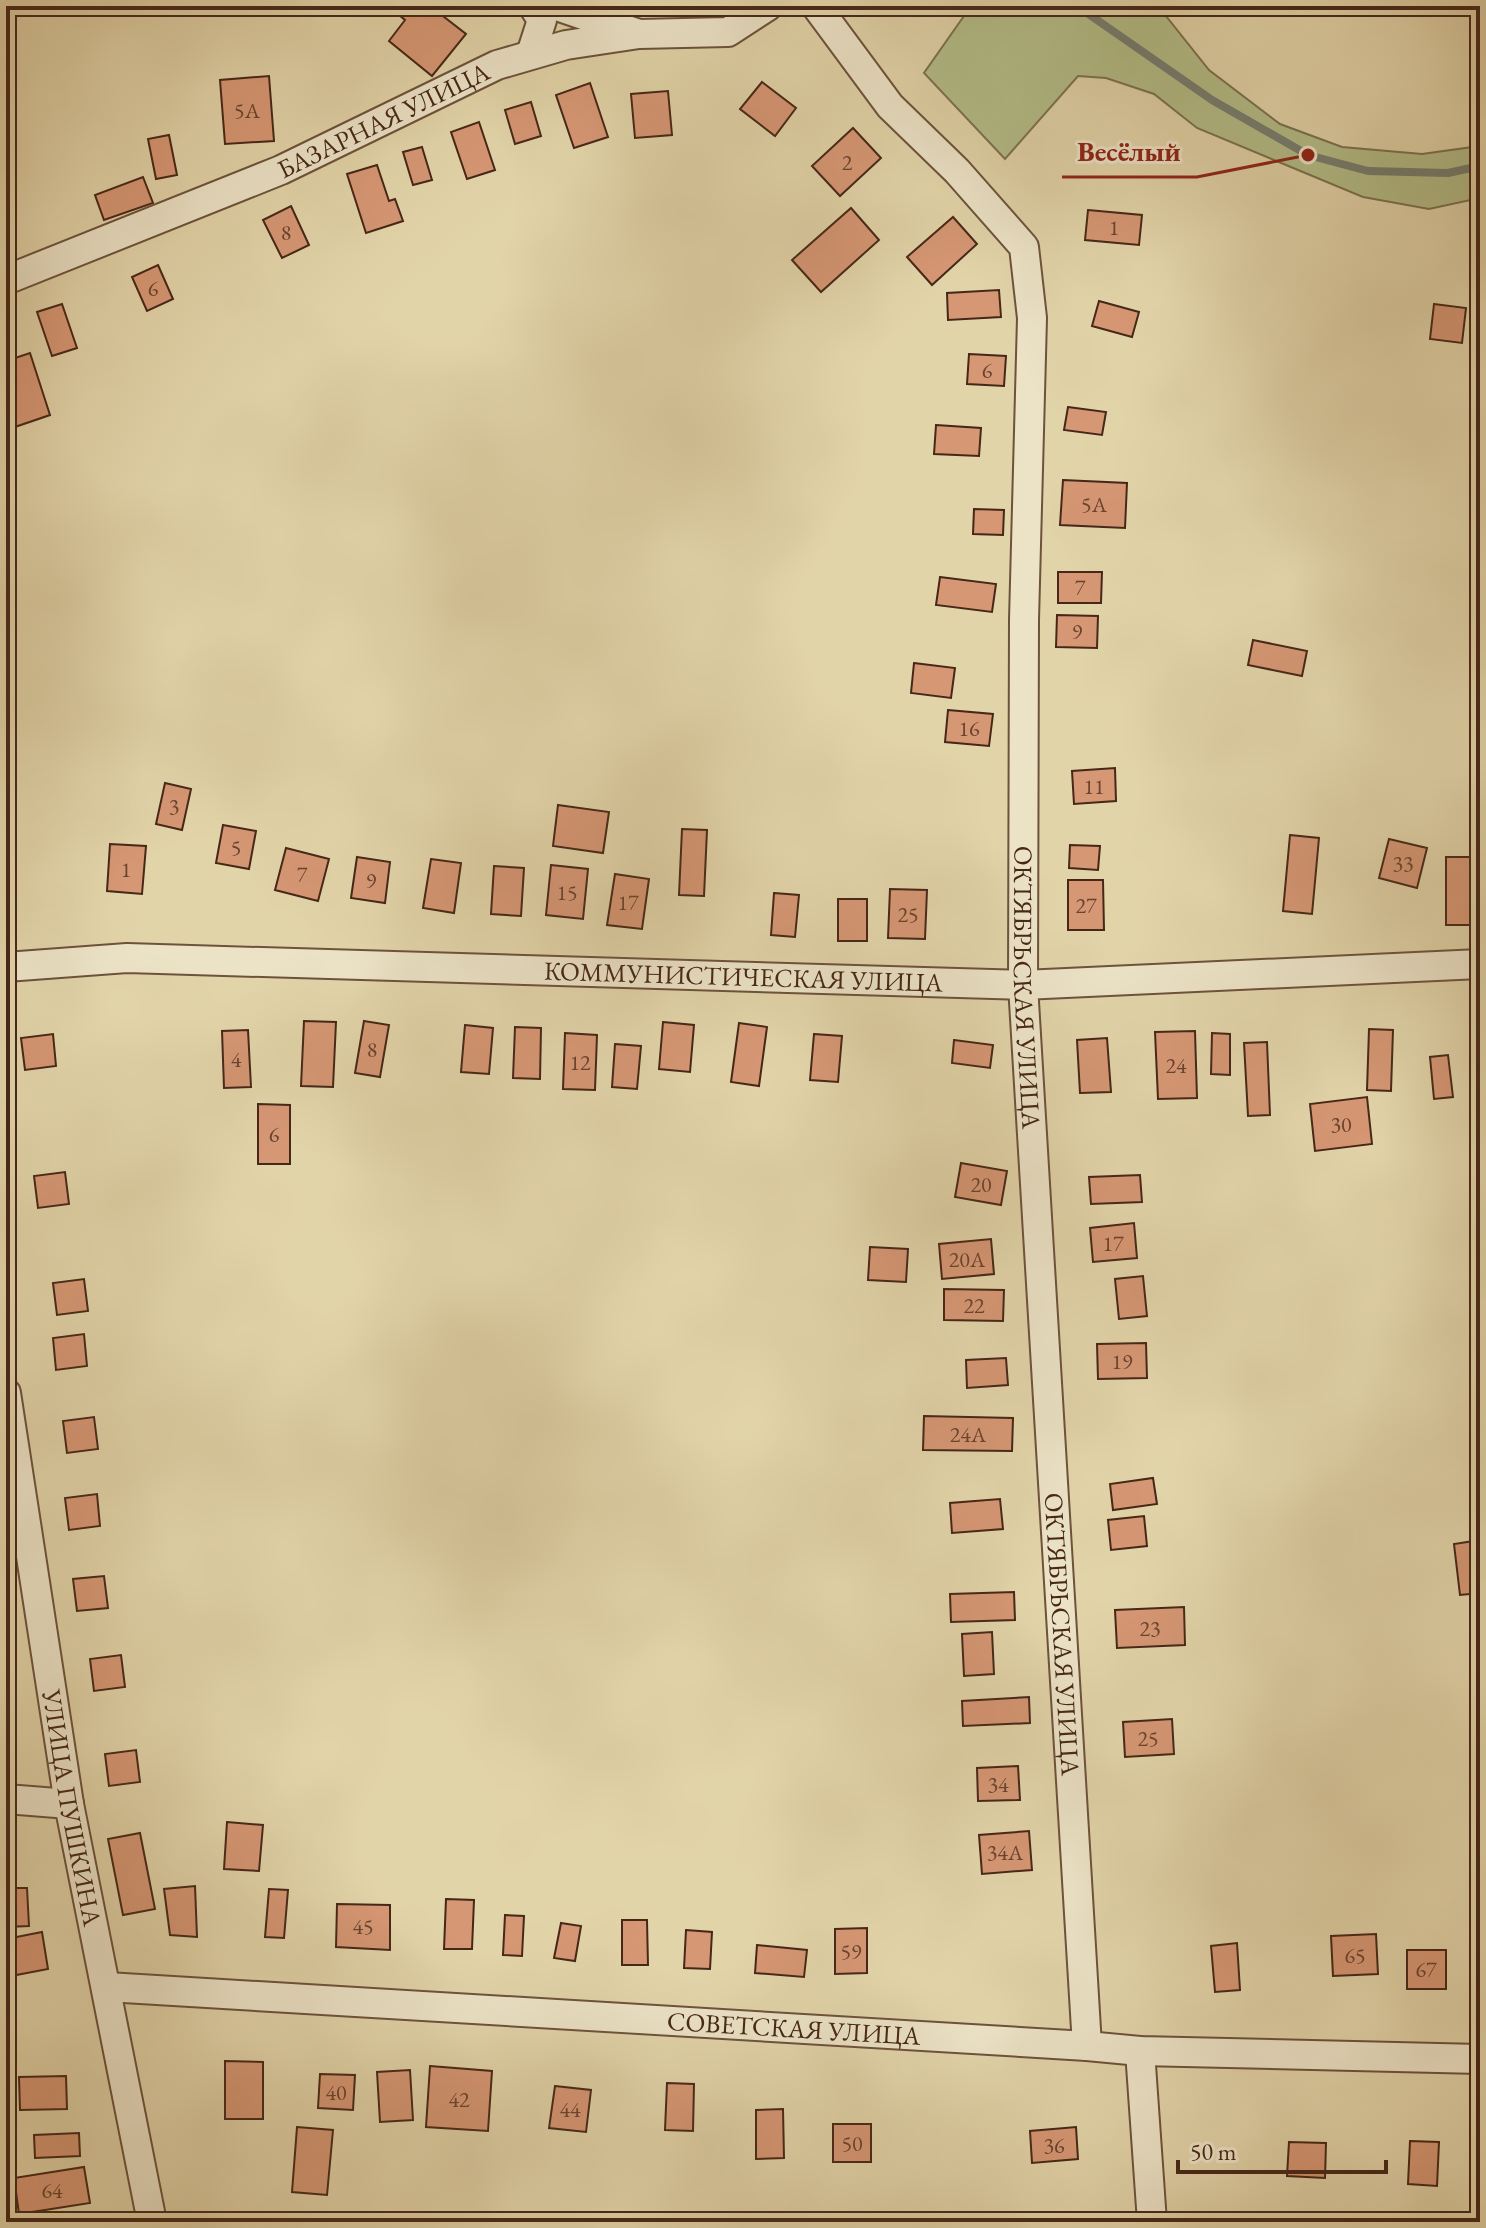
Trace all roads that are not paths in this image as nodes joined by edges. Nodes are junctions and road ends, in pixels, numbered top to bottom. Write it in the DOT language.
graph roads {
  1 [pos="533,6"];
  2 [pos="557,6"];
  3 [pos="768,6"];
  4 [pos="816,6"];
  5 [pos="639,34"];
  6 [pos="531,54"];
  7 [pos="6,280"];
  8 [pos="1480,964"];
  9 [pos="6,967"];
  10 [pos="1023,985"];
  11 [pos="6,1393"];
  12 [pos="6,1799"];
  13 [pos="69,1804"];
  14 [pos="107,1987"];
  15 [pos="1087,2046"];
  16 [pos="1140,2051"];
  17 [pos="1480,2059"];
  18 [pos="152,2222"];
  19 [pos="1152,2222"];
  1 -- 6 [label="street"];
  2 -- 5 [label="street"];
  3 -- 5 [label="street, БАЗАРНАЯ УЛИЦА"];
  4 -- 10 [label="street, ОКТЯБРЬСКАЯ УЛИЦА"];
  5 -- 6 [label="street, БАЗАРНАЯ УЛИЦА"];
  6 -- 7 [label="street, БАЗАРНАЯ УЛИЦА"];
  8 -- 10 [label="street, КОММУНИСТИЧЕСКАЯ УЛИЦА"];
  9 -- 10 [label="street, КОММУНИСТИЧЕСКАЯ УЛИЦА"];
  10 -- 15 [label="street, ОКТЯБРЬСКАЯ УЛИЦА"];
  11 -- 13 [label="street, УЛИЦА ПУШКИНА"];
  12 -- 13 [label="street"];
  13 -- 14 [label="street, УЛИЦА ПУШКИНА"];
  14 -- 15 [label="street, СОВЕТСКАЯ УЛИЦА"];
  14 -- 18 [label="street, УЛИЦА ПУШКИНА"];
  15 -- 16 [label="street, СОВЕТСКАЯ УЛИЦА"];
  16 -- 17 [label="street, СОВЕТСКАЯ УЛИЦА"];
  16 -- 19 [label="street"];
}
